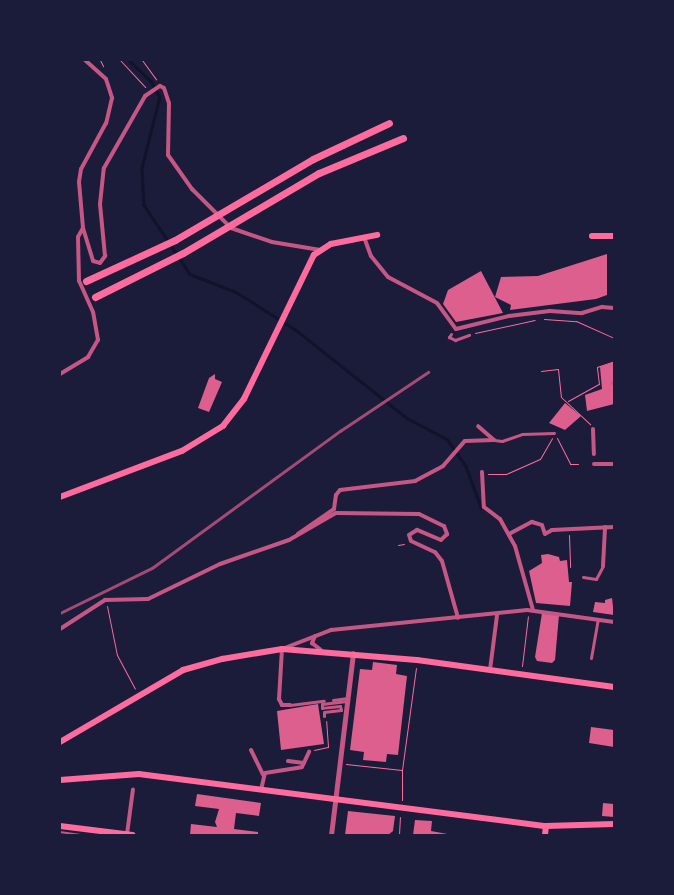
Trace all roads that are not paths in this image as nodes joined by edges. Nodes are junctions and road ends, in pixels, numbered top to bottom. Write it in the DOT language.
graph roads {
  1 [pos="85,60"];
  2 [pos="389,123"];
  3 [pos="403,138"];
  4 [pos="83,228"];
  5 [pos="377,235"];
  6 [pos="592,236"];
  7 [pos="614,236"];
  8 [pos="364,237"];
  9 [pos="320,250"];
  10 [pos="86,281"];
  11 [pos="95,297"];
  12 [pos="614,308"];
  13 [pos="451,334"];
  14 [pos="469,335"];
  15 [pos="60,374"];
  16 [pos="478,426"];
  17 [pos="593,429"];
  18 [pos="554,433"];
  19 [pos="494,440"];
  20 [pos="594,454"];
  21 [pos="594,464"];
  22 [pos="614,464"];
  23 [pos="482,472"];
  24 [pos="60,496"];
  25 [pos="605,527"];
  26 [pos="614,527"];
  27 [pos="509,534"];
  28 [pos="297,536"];
  29 [pos="603,566"];
  30 [pos="583,578"];
  31 [pos="533,610"];
  32 [pos="497,615"];
  33 [pos="458,618"];
  34 [pos="598,619"];
  35 [pos="614,622"];
  36 [pos="60,629"];
  37 [pos="316,636"];
  38 [pos="282,649"];
  39 [pos="321,650"];
  40 [pos="353,653"];
  41 [pos="591,658"];
  42 [pos="490,670"];
  43 [pos="614,687"];
  44 [pos="348,699"];
  45 [pos="290,705"];
  46 [pos="325,718"];
  47 [pos="60,742"];
  48 [pos="251,750"];
  49 [pos="309,752"];
  50 [pos="288,761"];
  51 [pos="304,763"];
  52 [pos="263,775"];
  53 [pos="60,780"];
  54 [pos="133,789"];
  55 [pos="261,790"];
  56 [pos="336,800"];
  57 [pos="614,824"];
  58 [pos="60,826"];
  59 [pos="546,826"];
  60 [pos="60,832"];
  61 [pos="81,835"];
  62 [pos="130,835"];
  63 [pos="331,835"];
  64 [pos="546,835"];
  1 -- 4 [label="street"];
  2 -- 10 [label="highway"];
  3 -- 11 [label="highway"];
  4 -- 9 [label="street"];
  4 -- 15 [label="street"];
  5 -- 8 [label="main road"];
  6 -- 7 [label="main road"];
  8 -- 9 [label="main road"];
  8 -- 12 [label="street"];
  9 -- 24 [label="main road"];
  13 -- 14 [label="street"];
  16 -- 19 [label="street"];
  17 -- 20 [label="street"];
  18 -- 19 [label="street"];
  19 -- 28 [label="street"];
  21 -- 22 [label="street"];
  23 -- 27 [label="street"];
  25 -- 26 [label="street"];
  25 -- 27 [label="street"];
  25 -- 29 [label="street"];
  27 -- 31 [label="street"];
  28 -- 33 [label="street"];
  28 -- 36 [label="street"];
  29 -- 30 [label="street"];
  31 -- 32 [label="street"];
  31 -- 34 [label="street"];
  32 -- 33 [label="street"];
  32 -- 42 [label="street"];
  33 -- 37 [label="street"];
  34 -- 35 [label="street"];
  34 -- 41 [label="street"];
  37 -- 38 [label="street"];
  37 -- 39 [label="street"];
  38 -- 39 [label="main road"];
  38 -- 45 [label="street"];
  38 -- 47 [label="main road"];
  39 -- 40 [label="main road"];
  40 -- 42 [label="main road"];
  40 -- 44 [label="street"];
  42 -- 43 [label="main road"];
  44 -- 45 [label="street"];
  44 -- 46 [label="street"];
  44 -- 56 [label="street"];
  48 -- 52 [label="street"];
  49 -- 51 [label="street"];
  50 -- 51 [label="street"];
  51 -- 52 [label="street"];
  52 -- 55 [label="street"];
  53 -- 55 [label="main road"];
  54 -- 62 [label="street"];
  55 -- 56 [label="main road"];
  56 -- 59 [label="main road"];
  56 -- 63 [label="street"];
  57 -- 59 [label="main road"];
  58 -- 62 [label="main road"];
  59 -- 64 [label="main road"];
  60 -- 61 [label="lane"];
}
